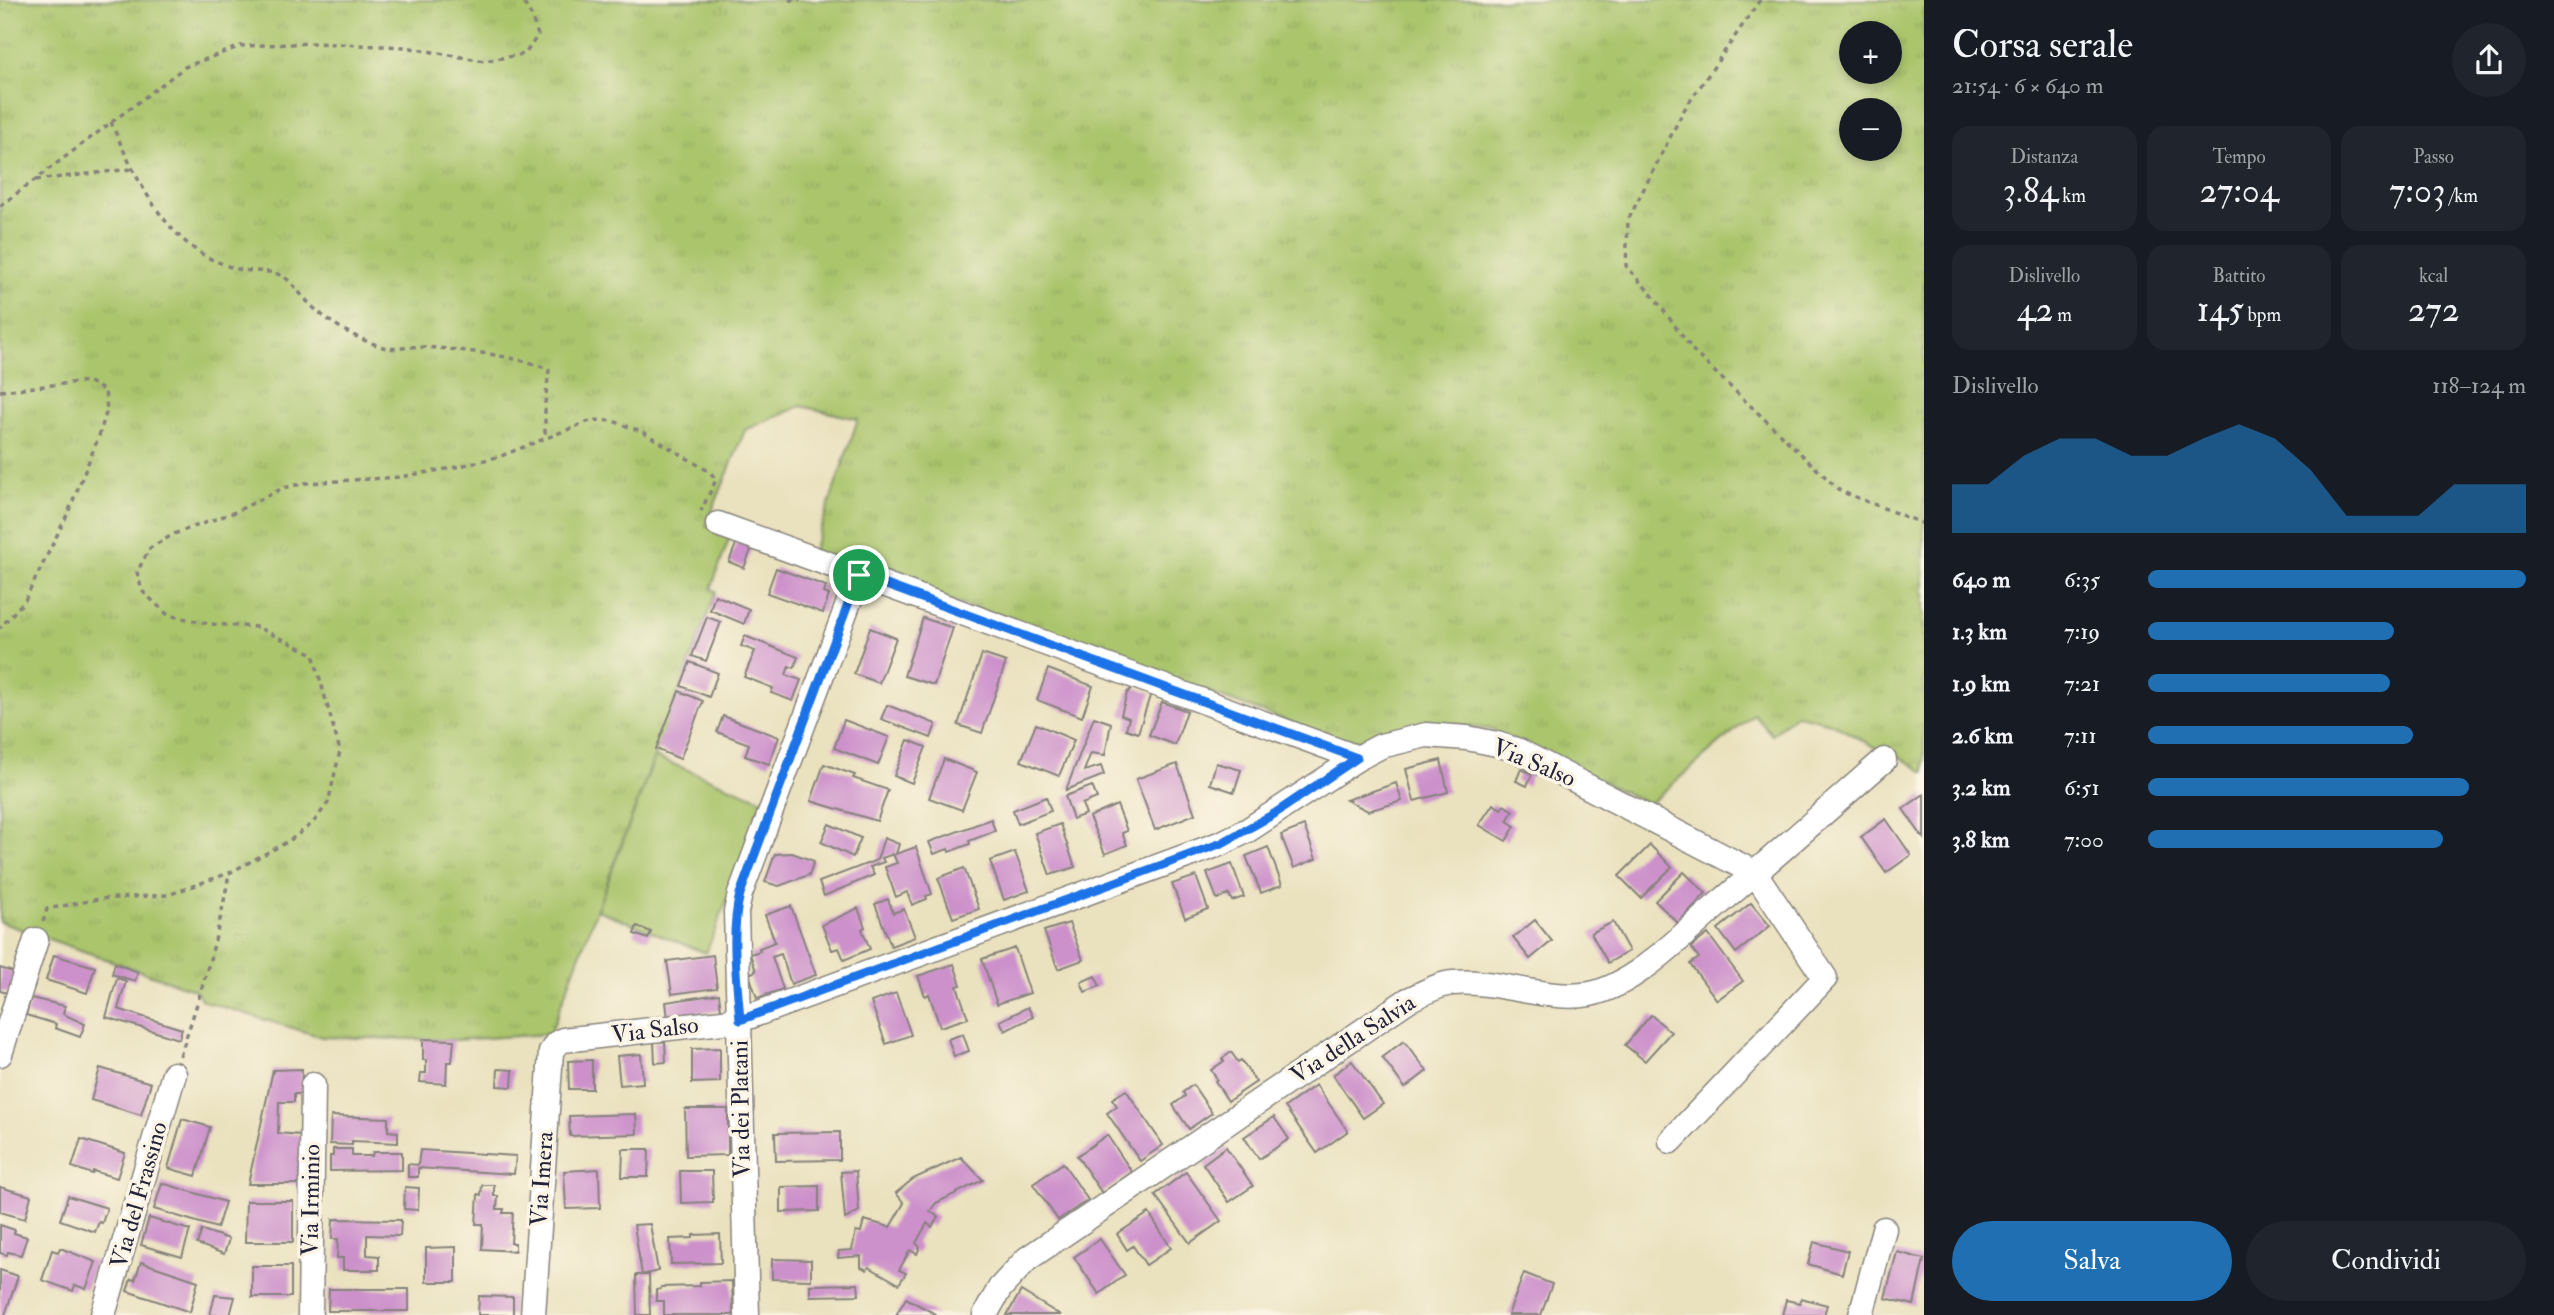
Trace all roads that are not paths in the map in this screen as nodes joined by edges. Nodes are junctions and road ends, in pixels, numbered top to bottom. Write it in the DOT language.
graph roads {
  1 [pos="718,524"];
  2 [pos="859,575"];
  3 [pos="1357,758"];
  4 [pos="1884,760"];
  5 [pos="1755,873"];
  6 [pos="36,940"];
  7 [pos="740,1020"];
  8 [pos="556,1044"];
  9 [pos="0,1054"];
  10 [pos="174,1074"];
  11 [pos="313,1085"];
  12 [pos="1671,1141"];
  13 [pos="1884,1229"];
  14 [pos="103,1315"];
  15 [pos="310,1315"];
  16 [pos="533,1315"];
  17 [pos="747,1315"];
  18 [pos="985,1315"];
  19 [pos="1861,1315"];
  1 -- 2 [label="street"];
  2 -- 3 [label="street"];
  2 -- 7 [label="street, Via dei Platani"];
  3 -- 5 [label="street, Via Salso"];
  3 -- 7 [label="street, Via Salso"];
  4 -- 5 [label="street, Via della Salvia"];
  5 -- 12 [label="street"];
  5 -- 18 [label="street, Via della Salvia"];
  6 -- 9 [label="street"];
  7 -- 8 [label="street, Via Salso"];
  7 -- 17 [label="street, Via dei Platani"];
  8 -- 16 [label="street, Via Imera"];
  10 -- 14 [label="street, Via del Frassino"];
  11 -- 15 [label="street, Via Irminio"];
  13 -- 19 [label="street"];
}
